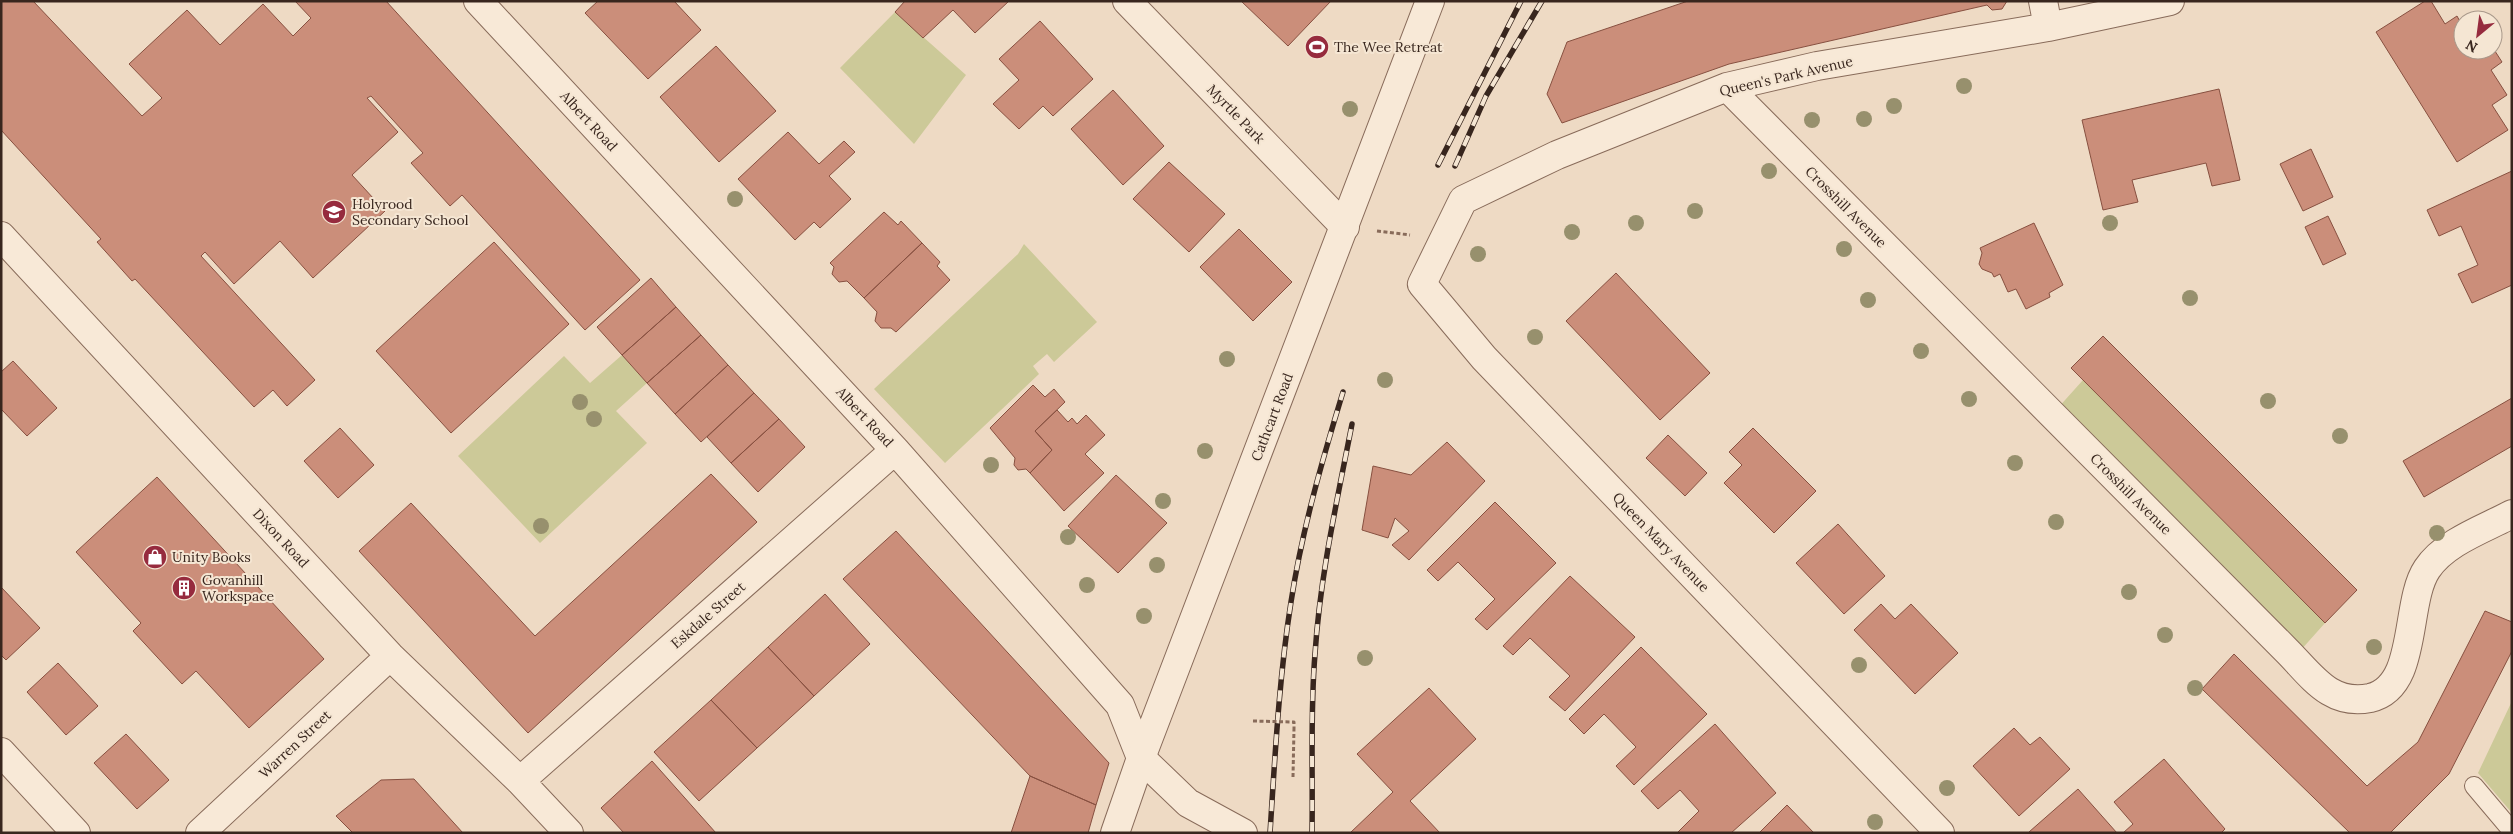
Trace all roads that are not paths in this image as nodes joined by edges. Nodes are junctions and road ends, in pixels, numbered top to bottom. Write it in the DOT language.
graph roads {
  1 [pos="478,1"];
  2 [pos="1127,1"];
  3 [pos="1430,1"];
  4 [pos="2170,1"];
  5 [pos="2045,14"];
  6 [pos="1727,87"];
  7 [pos="1345,227"];
  8 [pos="1,236"];
  9 [pos="1443,238"];
  10 [pos="896,450"];
  11 [pos="2512,514"];
  12 [pos="390,656"];
  13 [pos="1,752"];
  14 [pos="1141,758"];
  15 [pos="520,781"];
  16 [pos="2474,786"];
  17 [pos="2512,831"];
  18 [pos="76,833"];
  19 [pos="200,833"];
  20 [pos="569,833"];
  21 [pos="1115,833"];
  22 [pos="1243,833"];
  23 [pos="1940,833"];
  1 -- 10 [label="street, Albert Road"];
  2 -- 7 [label="street, Myrtle Park"];
  3 -- 7 [label="street, Cathcart Road"];
  4 -- 5 [label="street, Queen's Park Avenue"];
  5 -- 6 [label="street, Queen's Park Avenue"];
  6 -- 9 [label="street, Queen's Park Avenue"];
  6 -- 11 [label="street, Crosshill Avenue"];
  7 -- 14 [label="street, Cathcart Road"];
  8 -- 12 [label="street, Dixon Road"];
  9 -- 23 [label="street, Queen Mary Avenue"];
  10 -- 14 [label="street, Albert Road"];
  10 -- 15 [label="street, Eskdale Street"];
  12 -- 15 [label="street, Dixon Road"];
  12 -- 19 [label="street, Warren Street"];
  13 -- 18 [label="street"];
  14 -- 21 [label="street, Cathcart Road"];
  14 -- 22 [label="street, Albert Road"];
  15 -- 20 [label="street, Dixon Road"];
  16 -- 17 [label="lane"];
}
